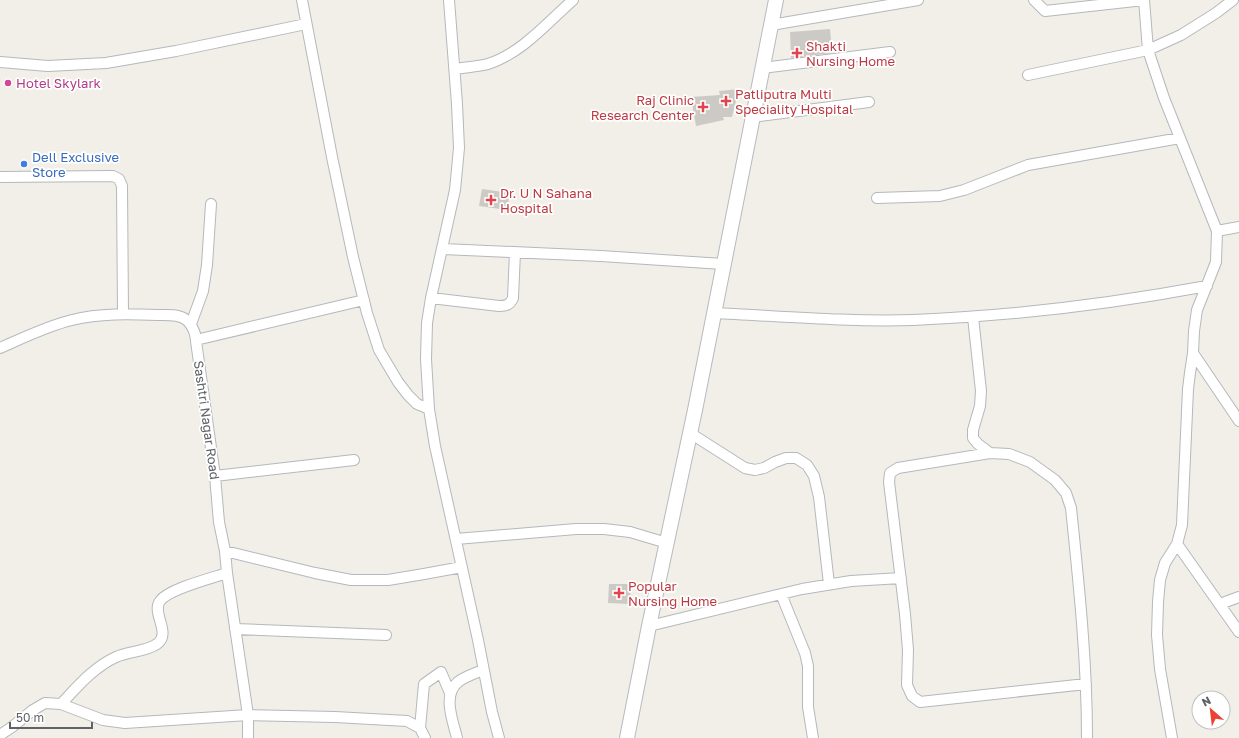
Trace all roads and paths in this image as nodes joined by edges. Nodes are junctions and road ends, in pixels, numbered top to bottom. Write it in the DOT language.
graph roads {
  1 [pos="302,0"];
  2 [pos="449,0"];
  3 [pos="573,0"];
  4 [pos="776,0"];
  5 [pos="918,0"];
  6 [pos="1034,0"];
  7 [pos="1144,0"];
  8 [pos="1233,0"];
  9 [pos="306,24"];
  10 [pos="771,25"];
  11 [pos="1148,50"];
  12 [pos="890,52"];
  13 [pos="0,62"];
  14 [pos="762,68"];
  15 [pos="454,69"];
  16 [pos="1028,75"];
  17 [pos="869,102"];
  18 [pos="752,117"];
  19 [pos="1180,138"];
  20 [pos="0,177"];
  21 [pos="877,198"];
  22 [pos="211,204"];
  23 [pos="1239,227"];
  24 [pos="1217,232"];
  25 [pos="443,249"];
  26 [pos="515,252"];
  27 [pos="723,264"];
  28 [pos="1207,286"];
  29 [pos="431,298"];
  30 [pos="364,300"];
  31 [pos="714,313"];
  32 [pos="122,314"];
  33 [pos="973,317"];
  34 [pos="191,324"];
  35 [pos="196,340"];
  36 [pos="0,348"];
  37 [pos="1193,353"];
  38 [pos="429,409"];
  39 [pos="1239,421"];
  40 [pos="690,433"];
  41 [pos="990,453"];
  42 [pos="354,460"];
  43 [pos="215,476"];
  44 [pos="456,539"];
  45 [pos="666,543"];
  46 [pos="1177,544"];
  47 [pos="225,551"];
  48 [pos="462,567"];
  49 [pos="227,573"];
  50 [pos="901,578"];
  51 [pos="829,584"];
  52 [pos="781,594"];
  53 [pos="1239,598"];
  54 [pos="1220,604"];
  55 [pos="649,626"];
  56 [pos="235,629"];
  57 [pos="1239,632"];
  58 [pos="386,635"];
  59 [pos="484,670"];
  60 [pos="1086,684"];
  61 [pos="450,693"];
  62 [pos="61,704"];
  63 [pos="248,715"];
  64 [pos="420,728"];
  65 [pos="0,735"];
  66 [pos="248,738"];
  67 [pos="425,738"];
  68 [pos="457,738"];
  69 [pos="499,738"];
  70 [pos="627,738"];
  71 [pos="813,738"];
  72 [pos="1087,738"];
  73 [pos="1172,738"];
  1 -- 9 [label="street"];
  2 -- 15 [label="street"];
  3 -- 15 [label="street"];
  4 -- 10 [label="main road"];
  5 -- 10 [label="street"];
  6 -- 7 [label="street"];
  7 -- 11 [label="street"];
  8 -- 11 [label="street"];
  9 -- 13 [label="street"];
  9 -- 30 [label="street"];
  10 -- 14 [label="main road"];
  11 -- 16 [label="street"];
  11 -- 19 [label="street"];
  12 -- 14 [label="street"];
  14 -- 18 [label="main road"];
  15 -- 25 [label="street"];
  17 -- 18 [label="street"];
  18 -- 27 [label="main road"];
  19 -- 21 [label="street"];
  19 -- 24 [label="street"];
  20 -- 32 [label="street"];
  22 -- 34 [label="street"];
  23 -- 24 [label="street"];
  24 -- 28 [label="street"];
  25 -- 26 [label="street"];
  25 -- 29 [label="street"];
  26 -- 27 [label="street"];
  26 -- 29 [label="street"];
  27 -- 31 [label="main road"];
  28 -- 33 [label="street"];
  28 -- 37 [label="street"];
  29 -- 38 [label="street"];
  30 -- 35 [label="street"];
  30 -- 38 [label="street"];
  31 -- 33 [label="street"];
  31 -- 40 [label="main road"];
  32 -- 34 [label="street"];
  32 -- 36 [label="street"];
  33 -- 41 [label="street"];
  34 -- 35 [label="street, Sashtri Nagar Road"];
  35 -- 43 [label="street, Sashtri Nagar Road"];
  37 -- 39 [label="street"];
  37 -- 46 [label="street"];
  38 -- 44 [label="street"];
  40 -- 45 [label="main road"];
  40 -- 51 [label="street"];
  41 -- 50 [label="street"];
  41 -- 60 [label="street"];
  42 -- 43 [label="street"];
  43 -- 47 [label="street, Sashtri Nagar Road"];
  44 -- 45 [label="street"];
  44 -- 48 [label="street"];
  45 -- 55 [label="main road"];
  46 -- 54 [label="street"];
  46 -- 73 [label="street"];
  47 -- 48 [label="street"];
  47 -- 49 [label="street, Sashtri Nagar Road"];
  48 -- 59 [label="street"];
  49 -- 56 [label="street, Sashtri Nagar Road"];
  49 -- 62 [label="street"];
  50 -- 51 [label="street"];
  50 -- 60 [label="street"];
  51 -- 52 [label="street"];
  52 -- 55 [label="street"];
  52 -- 71 [label="street"];
  53 -- 54 [label="street"];
  54 -- 57 [label="street"];
  55 -- 70 [label="main road"];
  56 -- 58 [label="street"];
  56 -- 63 [label="street, Sashtri Nagar Road"];
  59 -- 61 [label="street"];
  59 -- 69 [label="street"];
  60 -- 72 [label="street"];
  61 -- 64 [label="street"];
  61 -- 68 [label="street"];
  62 -- 63 [label="street"];
  62 -- 65 [label="street"];
  63 -- 64 [label="street"];
  63 -- 66 [label="street, Sashtri Nagar Road"];
  64 -- 67 [label="street"];
}
